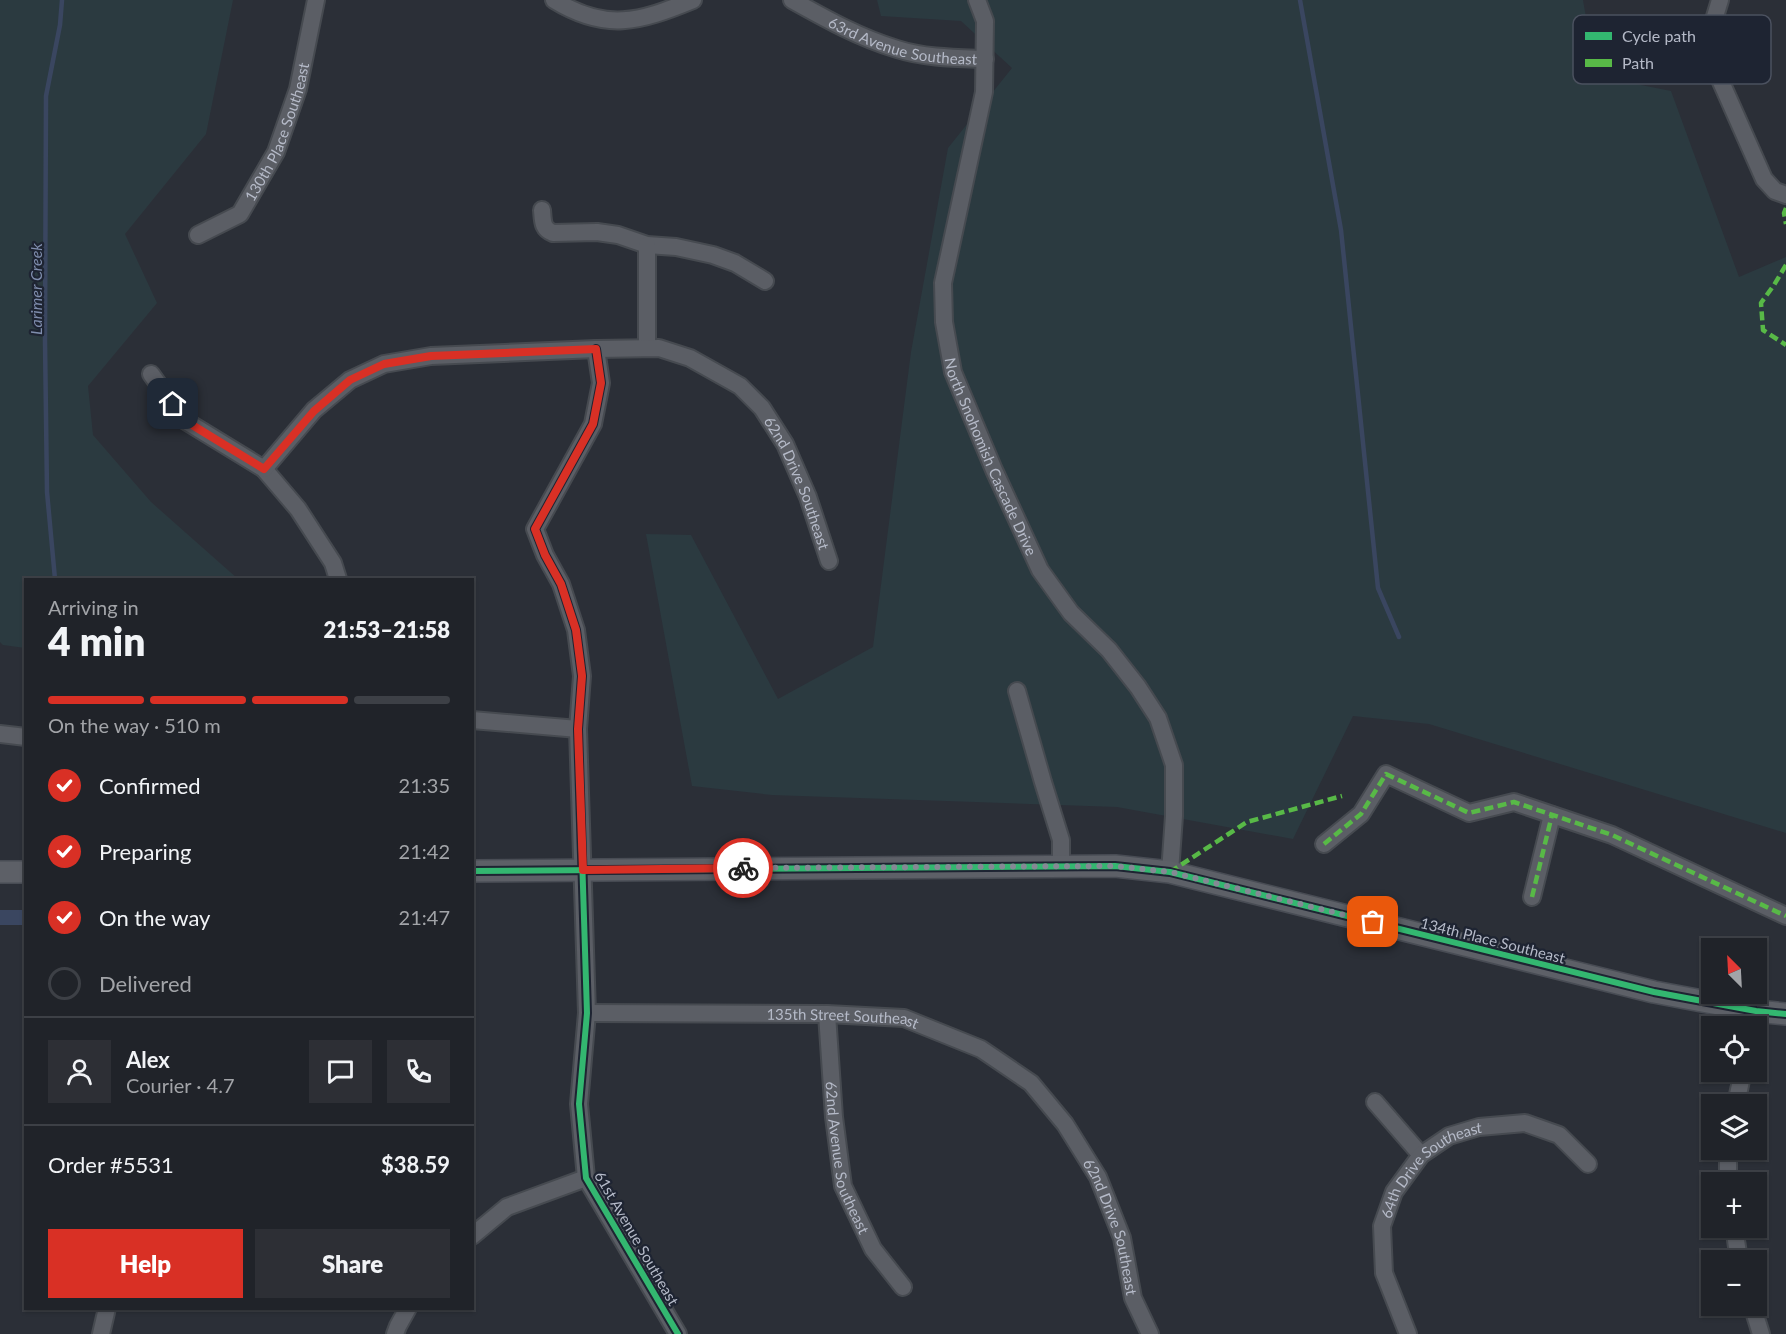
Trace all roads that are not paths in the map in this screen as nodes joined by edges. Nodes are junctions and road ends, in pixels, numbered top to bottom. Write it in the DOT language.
graph roads {
  1 [pos="316,0"];
  2 [pos="554,0"];
  3 [pos="693,0"];
  4 [pos="792,0"];
  5 [pos="977,0"];
  6 [pos="1720,0"];
  7 [pos="1715,15"];
  8 [pos="985,59"];
  9 [pos="1722,84"];
  10 [pos="1786,195"];
  11 [pos="542,210"];
  12 [pos="198,236"];
  13 [pos="647,245"];
  14 [pos="765,280"];
  15 [pos="647,348"];
  16 [pos="596,349"];
  17 [pos="151,374"];
  18 [pos="264,469"];
  19 [pos="829,561"];
  20 [pos="338,578"];
  21 [pos="1017,691"];
  22 [pos="474,720"];
  23 [pos="578,729"];
  24 [pos="0,734"];
  25 [pos="24,737"];
  26 [pos="1552,815"];
  27 [pos="1324,844"];
  28 [pos="1061,866"];
  29 [pos="583,870"];
  30 [pos="474,871"];
  31 [pos="0,872"];
  32 [pos="24,872"];
  33 [pos="1170,872"];
  34 [pos="1533,897"];
  35 [pos="1786,916"];
  36 [pos="587,1013"];
  37 [pos="827,1014"];
  38 [pos="1786,1014"];
  39 [pos="1743,1016"];
  40 [pos="1767,1017"];
  41 [pos="1376,1102"];
  42 [pos="1065,1124"];
  43 [pos="1421,1155"];
  44 [pos="1588,1164"];
  45 [pos="586,1178"];
  46 [pos="474,1234"];
  47 [pos="903,1287"];
  48 [pos="107,1310"];
  49 [pos="407,1310"];
  50 [pos="1755,1316"];
  51 [pos="101,1334"];
  52 [pos="395,1334"];
  53 [pos="678,1334"];
  54 [pos="1150,1334"];
  55 [pos="1408,1334"];
  56 [pos="1761,1334"];
  1 -- 12 [label="street, 130th Place Southeast"];
  2 -- 3 [label="street"];
  4 -- 8 [label="street, 63rd Avenue Southeast"];
  5 -- 8 [label="street, North Snohomish Cascade Drive"];
  6 -- 7 [label="street"];
  8 -- 33 [label="street, North Snohomish Cascade Drive"];
  9 -- 10 [label="street"];
  11 -- 13 [label="street"];
  13 -- 14 [label="street"];
  13 -- 15 [label="street"];
  15 -- 16 [label="street, 62nd Drive Southeast"];
  15 -- 19 [label="street, 62nd Drive Southeast"];
  16 -- 18 [label="street, 62nd Drive Southeast"];
  16 -- 23 [label="street, 61st Avenue Southeast"];
  17 -- 18 [label="street"];
  18 -- 20 [label="street"];
  21 -- 28 [label="street"];
  22 -- 23 [label="street"];
  23 -- 29 [label="street, 61st Avenue Southeast"];
  24 -- 25 [label="street"];
  26 -- 27 [label="street"];
  26 -- 34 [label="street"];
  26 -- 35 [label="street"];
  28 -- 29 [label="main road, 134th Place Southeast"];
  28 -- 33 [label="main road, 134th Place Southeast"];
  29 -- 30 [label="main road, 134th Place Southeast"];
  29 -- 36 [label="street, 61st Avenue Southeast"];
  31 -- 32 [label="main road"];
  33 -- 39 [label="main road, 134th Place Southeast"];
  36 -- 37 [label="street, 135th Street Southeast"];
  36 -- 45 [label="street, 61st Avenue Southeast"];
  37 -- 42 [label="street, 135th Street Southeast"];
  37 -- 47 [label="street, 62nd Avenue Southeast"];
  38 -- 40 [label="main road, 134th Place Southeast"];
  41 -- 43 [label="street"];
  42 -- 54 [label="street, 62nd Drive Southeast"];
  43 -- 44 [label="street, 64th Drive Southeast"];
  43 -- 55 [label="street, 64th Drive Southeast"];
  45 -- 46 [label="street"];
  45 -- 53 [label="street, 61st Avenue Southeast"];
  48 -- 51 [label="street"];
  49 -- 52 [label="street"];
  50 -- 56 [label="street"];
}
